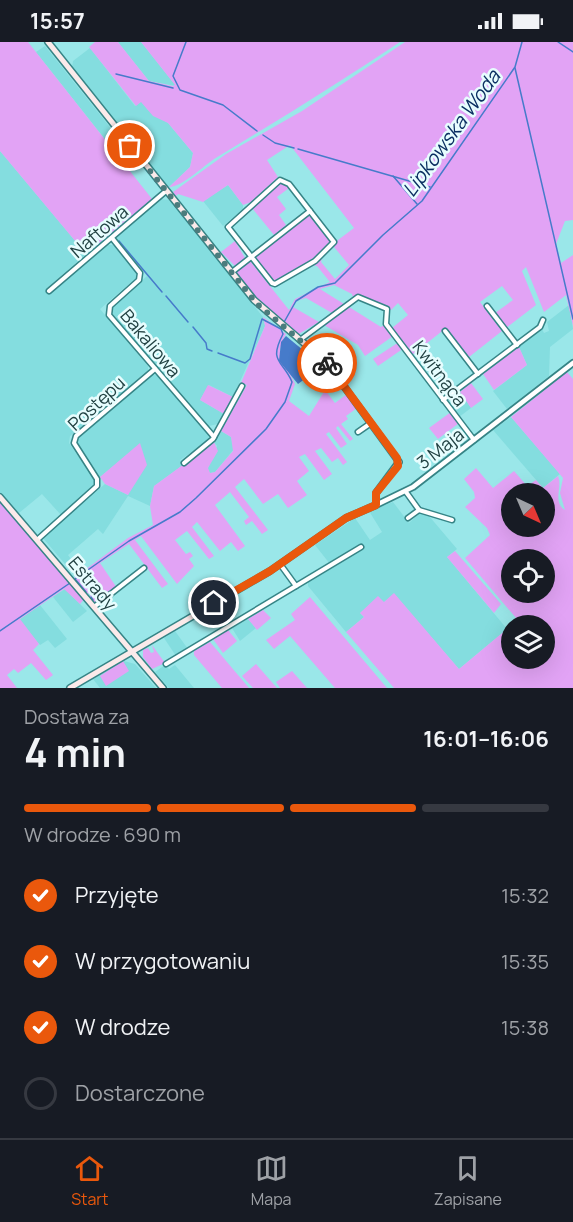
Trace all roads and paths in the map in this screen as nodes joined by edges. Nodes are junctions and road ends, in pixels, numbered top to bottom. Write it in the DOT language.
graph roads {
  1 [pos="48,42"];
  2 [pos="166,191"];
  3 [pos="310,211"];
  4 [pos="112,238"];
  5 [pos="251,257"];
  6 [pos="231,273"];
  7 [pos="49,291"];
  8 [pos="487,306"];
  9 [pos="543,320"];
  10 [pos="445,331"];
  11 [pos="300,340"];
  12 [pos="517,345"];
  13 [pos="573,363"];
  14 [pos="155,369"];
  15 [pos="478,374"];
  16 [pos="242,386"];
  17 [pos="443,400"];
  18 [pos="371,423"];
  19 [pos="358,432"];
  20 [pos="214,436"];
  21 [pos="474,440"];
  22 [pos="184,463"];
  23 [pos="406,492"];
  24 [pos="0,497"];
  25 [pos="376,505"];
  26 [pos="419,510"];
  27 [pos="408,519"];
  28 [pos="452,520"];
  29 [pos="37,540"];
  30 [pos="361,547"];
  31 [pos="280,564"];
  32 [pos="144,568"];
  33 [pos="296,586"];
  34 [pos="94,607"];
  35 [pos="131,652"];
  36 [pos="166,664"];
  37 [pos="70,688"];
  38 [pos="163,688"];
  1 -- 2 [label="main road"];
  2 -- 4 [label="street, Naftowa"];
  2 -- 6 [label="main road"];
  3 -- 5 [label="street"];
  3 -- 5 [label="street"];
  3 -- 5 [label="street"];
  4 -- 7 [label="street, Naftowa"];
  4 -- 14 [label="street, Bakaliowa"];
  5 -- 6 [label="street"];
  6 -- 11 [label="main road"];
  8 -- 12 [label="street"];
  9 -- 12 [label="street"];
  10 -- 15 [label="street"];
  11 -- 17 [label="street, Kwitnąca"];
  11 -- 18 [label="main road"];
  12 -- 15 [label="street"];
  13 -- 21 [label="street, 3 Maja"];
  14 -- 20 [label="street, Bakaliowa"];
  14 -- 29 [label="street, Postępu"];
  15 -- 17 [label="street"];
  16 -- 20 [label="street"];
  17 -- 21 [label="street, Kwitnąca"];
  18 -- 19 [label="street"];
  18 -- 25 [label="main road"];
  20 -- 22 [label="street"];
  21 -- 23 [label="street, 3 Maja"];
  23 -- 25 [label="street, 3 Maja"];
  23 -- 26 [label="street"];
  24 -- 29 [label="main road, Estrady"];
  25 -- 31 [label="main road, 3 Maja"];
  26 -- 27 [label="street"];
  26 -- 28 [label="street"];
  29 -- 34 [label="main road, Estrady"];
  30 -- 33 [label="street"];
  31 -- 33 [label="street"];
  31 -- 35 [label="main road, 3 Maja"];
  32 -- 34 [label="street"];
  33 -- 36 [label="street"];
  34 -- 35 [label="main road, Estrady"];
  35 -- 37 [label="main road, 3 Maja"];
  35 -- 38 [label="main road, Estrady"];
}
